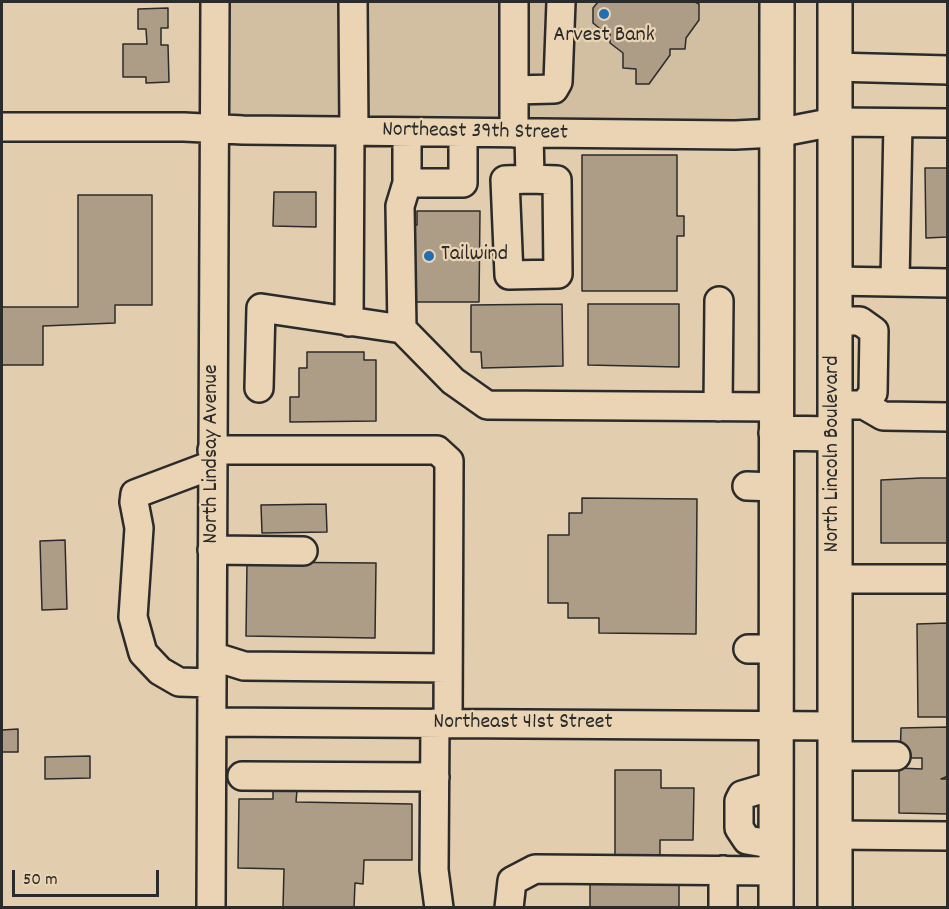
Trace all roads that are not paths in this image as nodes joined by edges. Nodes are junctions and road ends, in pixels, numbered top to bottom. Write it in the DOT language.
graph roads {
  1 [pos="215,2"];
  2 [pos="353,2"];
  3 [pos="514,2"];
  4 [pos="561,2"];
  5 [pos="777,2"];
  6 [pos="835,2"];
  7 [pos="834,67"];
  8 [pos="948,70"];
  9 [pos="514,90"];
  10 [pos="834,122"];
  11 [pos="898,123"];
  12 [pos="948,123"];
  13 [pos="2,127"];
  14 [pos="215,128"];
  15 [pos="352,131"];
  16 [pos="407,132"];
  17 [pos="463,133"];
  18 [pos="522,133"];
  19 [pos="777,133"];
  20 [pos="530,179"];
  21 [pos="407,183"];
  22 [pos="834,281"];
  23 [pos="895,282"];
  24 [pos="948,283"];
  25 [pos="718,301"];
  26 [pos="349,322"];
  27 [pos="402,329"];
  28 [pos="259,388"];
  29 [pos="718,407"];
  30 [pos="844,415"];
  31 [pos="948,417"];
  32 [pos="776,420"];
  33 [pos="212,457"];
  34 [pos="212,550"];
  35 [pos="303,551"];
  36 [pos="834,579"];
  37 [pos="948,579"];
  38 [pos="448,668"];
  39 [pos="212,669"];
  40 [pos="212,722"];
  41 [pos="441,723"];
  42 [pos="776,726"];
  43 [pos="834,741"];
  44 [pos="896,756"];
  45 [pos="242,776"];
  46 [pos="435,777"];
  47 [pos="834,835"];
  48 [pos="948,836"];
  49 [pos="776,858"];
  50 [pos="723,870"];
  51 [pos="211,908"];
  52 [pos="439,908"];
  53 [pos="509,908"];
  54 [pos="723,908"];
  55 [pos="776,908"];
  56 [pos="835,908"];
  1 -- 14 [label="street, North Lindsay Avenue"];
  2 -- 15 [label="street"];
  3 -- 9 [label="street"];
  4 -- 9 [label="street"];
  5 -- 19 [label="main road"];
  6 -- 7 [label="main road, North Lincoln Boulevard"];
  7 -- 8 [label="street"];
  7 -- 10 [label="main road, North Lincoln Boulevard"];
  9 -- 18 [label="street"];
  10 -- 11 [label="street, Northeast 39th Street"];
  10 -- 19 [label="street, Northeast 39th Street"];
  10 -- 22 [label="main road, North Lincoln Boulevard"];
  11 -- 12 [label="street, Northeast 39th Street"];
  11 -- 23 [label="street"];
  13 -- 14 [label="street, Northeast 39th Street"];
  14 -- 15 [label="street, Northeast 39th Street"];
  14 -- 33 [label="street, North Lindsay Avenue"];
  15 -- 16 [label="street, Northeast 39th Street"];
  15 -- 26 [label="street"];
  16 -- 17 [label="street, Northeast 39th Street"];
  16 -- 21 [label="street"];
  17 -- 18 [label="street, Northeast 39th Street"];
  17 -- 21 [label="street"];
  18 -- 19 [label="street, Northeast 39th Street"];
  18 -- 20 [label="street"];
  19 -- 32 [label="main road"];
  21 -- 27 [label="street"];
  22 -- 23 [label="street"];
  22 -- 30 [label="main road, North Lincoln Boulevard"];
  23 -- 24 [label="street"];
  25 -- 29 [label="street"];
  26 -- 27 [label="street"];
  26 -- 28 [label="street"];
  27 -- 29 [label="street"];
  29 -- 32 [label="street"];
  30 -- 31 [label="street"];
  30 -- 32 [label="main road"];
  30 -- 36 [label="main road, North Lincoln Boulevard"];
  32 -- 42 [label="main road"];
  33 -- 34 [label="street, North Lindsay Avenue"];
  33 -- 38 [label="street"];
  33 -- 39 [label="street"];
  34 -- 35 [label="street"];
  34 -- 39 [label="street, North Lindsay Avenue"];
  36 -- 37 [label="street"];
  36 -- 43 [label="main road, North Lincoln Boulevard"];
  38 -- 39 [label="street"];
  38 -- 41 [label="street"];
  39 -- 40 [label="street, North Lindsay Avenue"];
  40 -- 41 [label="street, Northeast 41st Street"];
  40 -- 51 [label="street, North Lindsay Avenue"];
  41 -- 42 [label="street, Northeast 41st Street"];
  41 -- 46 [label="street"];
  42 -- 43 [label="street, Northeast 41st Street"];
  42 -- 49 [label="main road"];
  43 -- 44 [label="street, Northeast 41st Street"];
  43 -- 47 [label="main road, North Lincoln Boulevard"];
  45 -- 46 [label="street"];
  46 -- 52 [label="street"];
  47 -- 48 [label="street"];
  47 -- 56 [label="main road, North Lincoln Boulevard"];
  49 -- 50 [label="street"];
  49 -- 55 [label="main road"];
  50 -- 53 [label="street"];
  50 -- 54 [label="street"];
}
